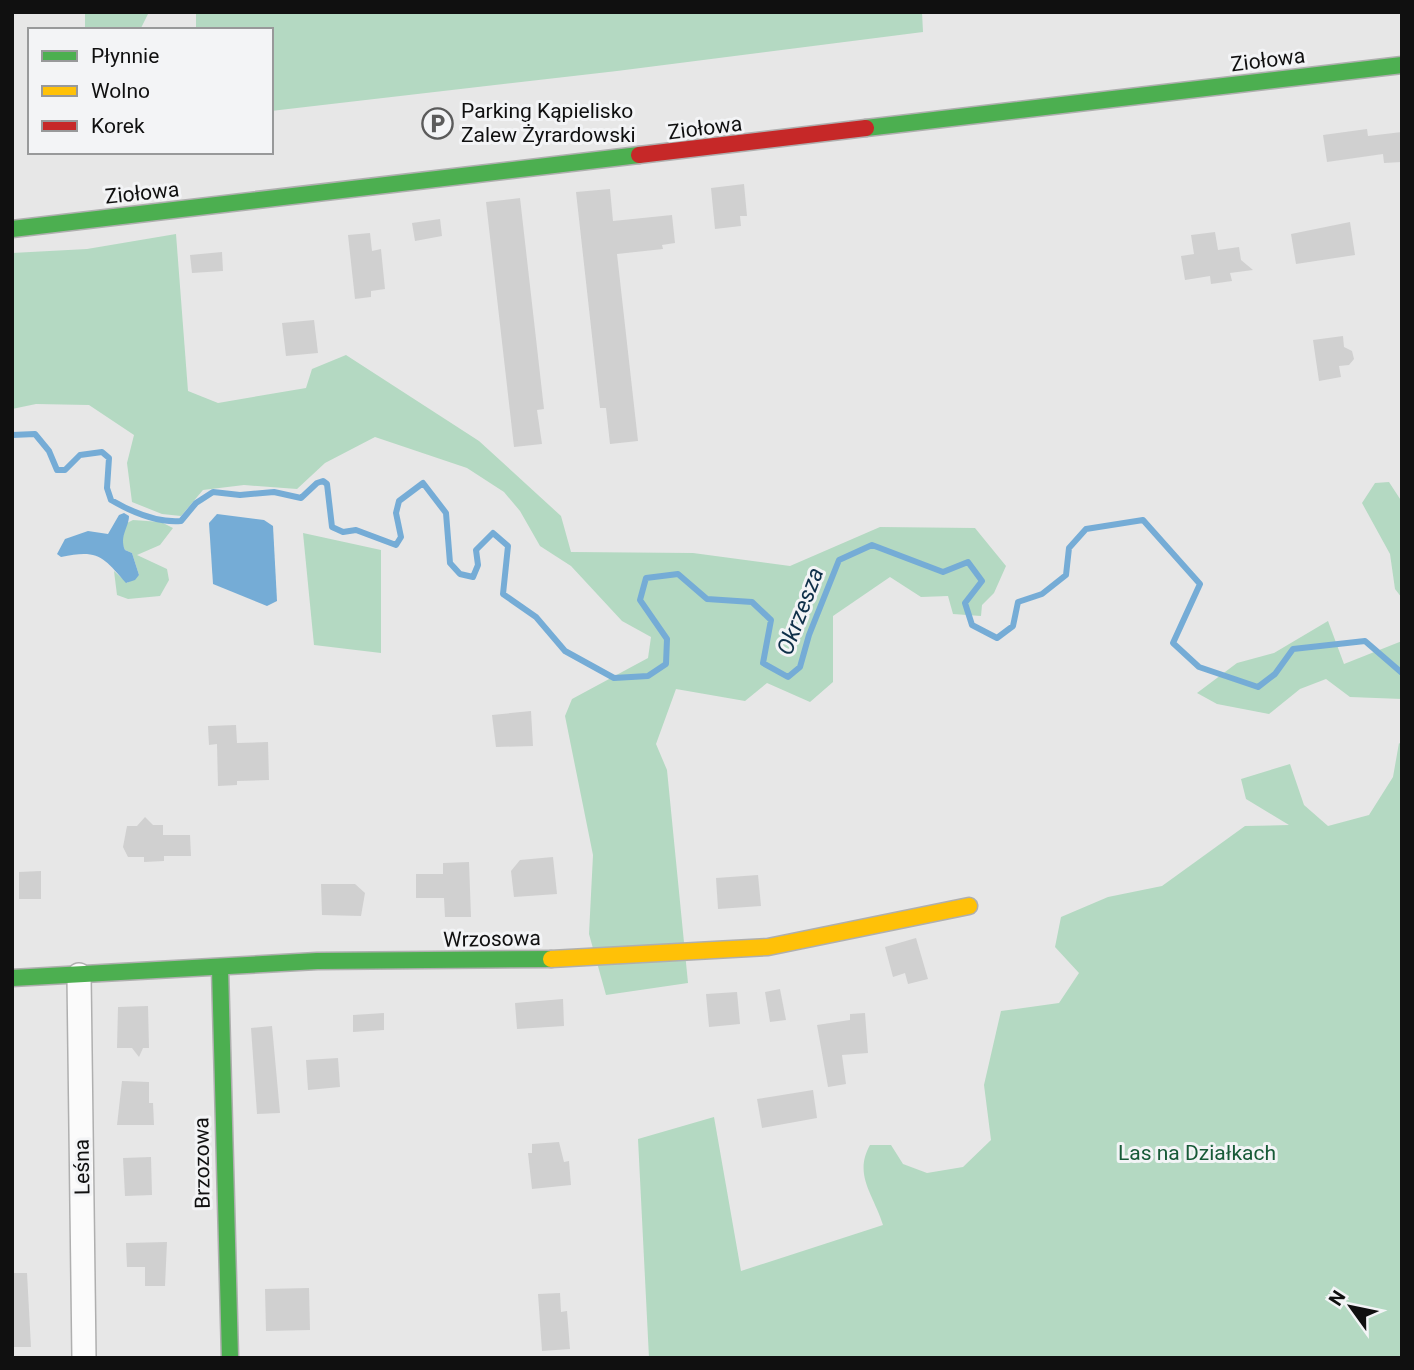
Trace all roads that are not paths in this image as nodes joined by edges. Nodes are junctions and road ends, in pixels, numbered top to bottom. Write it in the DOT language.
graph roads {
  1 [pos="1402,65"];
  2 [pos="12,229"];
  3 [pos="968,906"];
  4 [pos="220,968"];
  5 [pos="79,975"];
  6 [pos="12,978"];
  7 [pos="84,1358"];
  8 [pos="230,1358"];
  1 -- 2 [label="street, Ziołowa"];
  3 -- 4 [label="street, Wrzosowa"];
  4 -- 5 [label="street, Wrzosowa"];
  4 -- 8 [label="street, Brzozowa"];
  5 -- 6 [label="street, Wrzosowa"];
  5 -- 7 [label="street, Leśna"];
}
